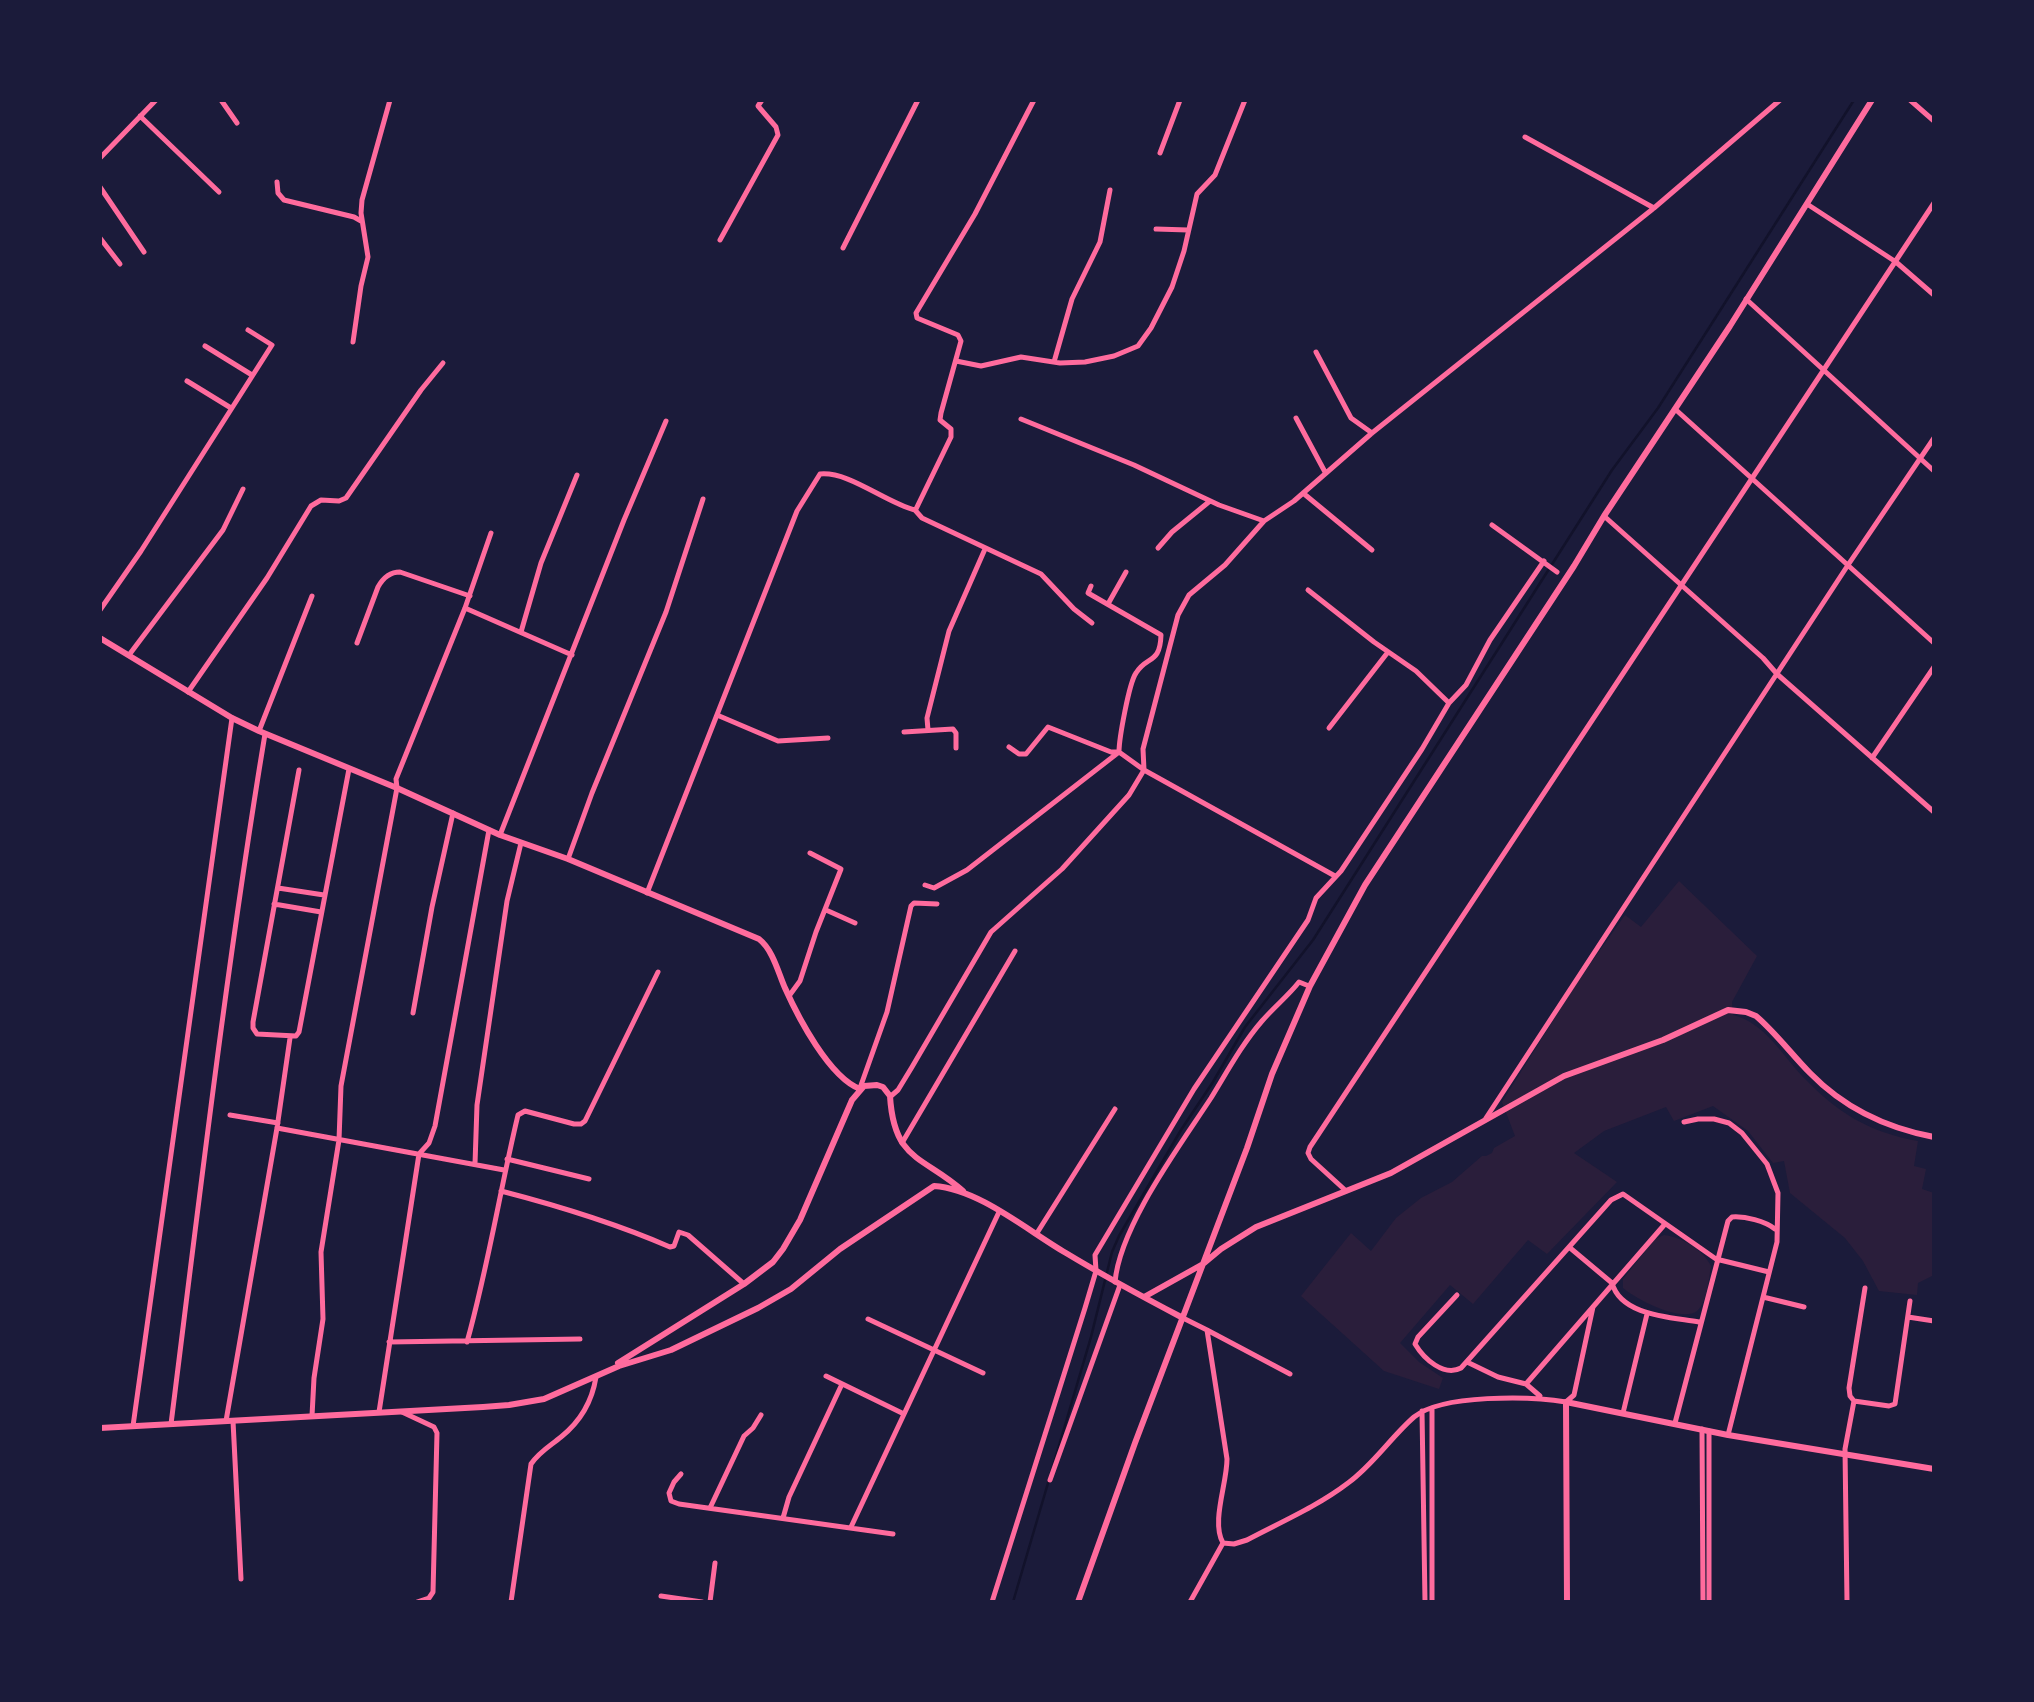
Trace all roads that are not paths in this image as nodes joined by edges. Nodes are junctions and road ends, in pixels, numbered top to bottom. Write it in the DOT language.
graph roads {
  1 [pos="156,100"];
  2 [pos="222,100"];
  3 [pos="390,100"];
  4 [pos="762,100"];
  5 [pos="918,100"];
  6 [pos="1034,100"];
  7 [pos="1180,100"];
  8 [pos="1245,100"];
  9 [pos="1780,100"];
  10 [pos="1872,100"];
  11 [pos="1910,100"];
  12 [pos="140,116"];
  13 [pos="1934,121"];
  14 [pos="236,123"];
  15 [pos="1524,136"];
  16 [pos="1160,153"];
  17 [pos="100,158"];
  18 [pos="277,182"];
  19 [pos="100,187"];
  20 [pos="1110,190"];
  21 [pos="218,192"];
  22 [pos="1806,203"];
  23 [pos="1934,203"];
  24 [pos="1654,208"];
  25 [pos="363,223"];
  26 [pos="1156,229"];
  27 [pos="1188,230"];
  28 [pos="100,238"];
  29 [pos="720,240"];
  30 [pos="843,248"];
  31 [pos="144,252"];
  32 [pos="1896,262"];
  33 [pos="120,264"];
  34 [pos="1934,295"];
  35 [pos="1746,299"];
  36 [pos="248,330"];
  37 [pos="353,342"];
  38 [pos="205,346"];
  39 [pos="1316,352"];
  40 [pos="956,362"];
  41 [pos="1054,362"];
  42 [pos="443,363"];
  43 [pos="1824,369"];
  44 [pos="252,375"];
  45 [pos="186,381"];
  46 [pos="231,408"];
  47 [pos="1675,409"];
  48 [pos="1296,418"];
  49 [pos="1021,419"];
  50 [pos="666,420"];
  51 [pos="1372,433"];
  52 [pos="1934,438"];
  53 [pos="1920,458"];
  54 [pos="1934,471"];
  55 [pos="1325,472"];
  56 [pos="578,475"];
  57 [pos="1751,478"];
  58 [pos="243,489"];
  59 [pos="1303,493"];
  60 [pos="704,500"];
  61 [pos="1210,501"];
  62 [pos="915,510"];
  63 [pos="1604,516"];
  64 [pos="1264,522"];
  65 [pos="1492,525"];
  66 [pos="490,533"];
  67 [pos="986,548"];
  68 [pos="1158,548"];
  69 [pos="1372,550"];
  70 [pos="1546,563"];
  71 [pos="1848,565"];
  72 [pos="1126,572"];
  73 [pos="1557,572"];
  74 [pos="1682,584"];
  75 [pos="1091,586"];
  76 [pos="1308,590"];
  77 [pos="312,596"];
  78 [pos="470,596"];
  79 [pos="1108,604"];
  80 [pos="466,608"];
  81 [pos="100,610"];
  82 [pos="1092,623"];
  83 [pos="521,632"];
  84 [pos="100,638"];
  85 [pos="356,643"];
  86 [pos="1934,644"];
  87 [pos="1388,652"];
  88 [pos="128,655"];
  89 [pos="572,655"];
  90 [pos="1934,666"];
  91 [pos="1778,674"];
  92 [pos="188,692"];
  93 [pos="1449,703"];
  94 [pos="717,715"];
  95 [pos="232,718"];
  96 [pos="1329,728"];
  97 [pos="928,730"];
  98 [pos="262,732"];
  99 [pos="904,732"];
  100 [pos="828,738"];
  101 [pos="1010,746"];
  102 [pos="956,748"];
  103 [pos="1119,752"];
  104 [pos="1872,758"];
  105 [pos="350,768"];
  106 [pos="299,770"];
  107 [pos="1144,770"];
  108 [pos="398,788"];
  109 [pos="1934,812"];
  110 [pos="453,813"];
  111 [pos="489,830"];
  112 [pos="500,835"];
  113 [pos="520,843"];
  114 [pos="810,853"];
  115 [pos="568,860"];
  116 [pos="1335,876"];
  117 [pos="925,885"];
  118 [pos="278,888"];
  119 [pos="647,893"];
  120 [pos="324,895"];
  121 [pos="274,904"];
  122 [pos="937,904"];
  123 [pos="826,910"];
  124 [pos="321,912"];
  125 [pos="855,923"];
  126 [pos="1014,952"];
  127 [pos="658,972"];
  128 [pos="1310,986"];
  129 [pos="789,996"];
  130 [pos="413,1013"];
  131 [pos="293,1037"];
  132 [pos="860,1089"];
  133 [pos="890,1096"];
  134 [pos="1115,1109"];
  135 [pos="230,1115"];
  136 [pos="1486,1118"];
  137 [pos="1684,1122"];
  138 [pos="278,1126"];
  139 [pos="1934,1138"];
  140 [pos="338,1140"];
  141 [pos="902,1143"];
  142 [pos="418,1154"];
  143 [pos="508,1159"];
  144 [pos="475,1164"];
  145 [pos="504,1170"];
  146 [pos="589,1179"];
  147 [pos="1344,1190"];
  148 [pos="501,1191"];
  149 [pos="965,1194"];
  150 [pos="1000,1212"];
  151 [pos="1665,1224"];
  152 [pos="1775,1229"];
  153 [pos="1035,1236"];
  154 [pos="1569,1247"];
  155 [pos="1716,1259"];
  156 [pos="1203,1264"];
  157 [pos="1096,1272"];
  158 [pos="1769,1272"];
  159 [pos="1116,1283"];
  160 [pos="1612,1283"];
  161 [pos="744,1284"];
  162 [pos="1865,1288"];
  163 [pos="1457,1295"];
  164 [pos="1144,1297"];
  165 [pos="1763,1297"];
  166 [pos="1910,1301"];
  167 [pos="1594,1306"];
  168 [pos="1804,1308"];
  169 [pos="1647,1313"];
  170 [pos="1908,1317"];
  171 [pos="1183,1318"];
  172 [pos="868,1319"];
  173 [pos="1700,1322"];
  174 [pos="1934,1322"];
  175 [pos="1207,1330"];
  176 [pos="580,1339"];
  177 [pos="389,1342"];
  178 [pos="467,1342"];
  179 [pos="934,1350"];
  180 [pos="1467,1362"];
  181 [pos="983,1373"];
  182 [pos="600,1374"];
  183 [pos="1290,1374"];
  184 [pos="826,1376"];
  185 [pos="842,1384"];
  186 [pos="1526,1384"];
  187 [pos="1542,1398"];
  188 [pos="1854,1401"];
  189 [pos="1566,1402"];
  190 [pos="1432,1408"];
  191 [pos="1422,1411"];
  192 [pos="378,1412"];
  193 [pos="402,1412"];
  194 [pos="1623,1413"];
  195 [pos="904,1414"];
  196 [pos="761,1415"];
  197 [pos="312,1416"];
  198 [pos="230,1421"];
  199 [pos="171,1424"];
  200 [pos="1675,1424"];
  201 [pos="133,1426"];
  202 [pos="100,1428"];
  203 [pos="1706,1430"];
  204 [pos="1728,1435"];
  205 [pos="1845,1456"];
  206 [pos="1934,1469"];
  207 [pos="681,1474"];
  208 [pos="1050,1480"];
  209 [pos="710,1508"];
  210 [pos="783,1518"];
  211 [pos="851,1528"];
  212 [pos="893,1534"];
  213 [pos="1223,1543"];
  214 [pos="714,1563"];
  215 [pos="241,1578"];
  216 [pos="661,1596"];
  217 [pos="417,1602"];
  218 [pos="511,1602"];
  219 [pos="702,1602"];
  220 [pos="710,1602"];
  221 [pos="992,1602"];
  222 [pos="1078,1602"];
  223 [pos="1190,1602"];
  224 [pos="1424,1602"];
  225 [pos="1432,1602"];
  226 [pos="1567,1602"];
  227 [pos="1706,1602"];
  228 [pos="1847,1602"];
  1 -- 12 [label="street"];
  2 -- 14 [label="street"];
  3 -- 25 [label="street"];
  4 -- 29 [label="street"];
  5 -- 30 [label="street"];
  6 -- 40 [label="street"];
  7 -- 16 [label="street"];
  8 -- 27 [label="street"];
  9 -- 24 [label="street"];
  10 -- 22 [label="street"];
  11 -- 13 [label="street"];
  12 -- 17 [label="street"];
  12 -- 21 [label="street"];
  15 -- 24 [label="street"];
  18 -- 25 [label="street"];
  19 -- 31 [label="street"];
  20 -- 41 [label="street"];
  22 -- 32 [label="street"];
  22 -- 35 [label="street"];
  23 -- 32 [label="street"];
  24 -- 51 [label="street"];
  25 -- 37 [label="street"];
  26 -- 27 [label="street"];
  27 -- 41 [label="street"];
  28 -- 33 [label="street"];
  32 -- 34 [label="street"];
  32 -- 43 [label="street"];
  35 -- 43 [label="street"];
  35 -- 47 [label="street"];
  36 -- 44 [label="street"];
  38 -- 44 [label="street"];
  39 -- 51 [label="street"];
  40 -- 41 [label="street"];
  40 -- 62 [label="street"];
  42 -- 92 [label="street"];
  43 -- 53 [label="street"];
  43 -- 57 [label="street"];
  44 -- 46 [label="street"];
  45 -- 46 [label="street"];
  46 -- 81 [label="street"];
  47 -- 57 [label="street"];
  47 -- 63 [label="street"];
  48 -- 55 [label="street"];
  49 -- 61 [label="street"];
  50 -- 89 [label="street"];
  51 -- 55 [label="street"];
  52 -- 53 [label="street"];
  53 -- 54 [label="street"];
  53 -- 71 [label="street"];
  55 -- 59 [label="street"];
  56 -- 83 [label="street"];
  57 -- 71 [label="street"];
  57 -- 74 [label="street"];
  58 -- 88 [label="street"];
  59 -- 64 [label="street"];
  59 -- 69 [label="street"];
  60 -- 115 [label="street"];
  61 -- 64 [label="street"];
  61 -- 68 [label="street"];
  62 -- 67 [label="street"];
  62 -- 94 [label="street"];
  63 -- 74 [label="street"];
  63 -- 128 [label="street"];
  64 -- 107 [label="street"];
  65 -- 70 [label="street"];
  66 -- 78 [label="street"];
  67 -- 82 [label="street"];
  67 -- 97 [label="street"];
  70 -- 73 [label="street"];
  70 -- 93 [label="street"];
  71 -- 86 [label="street"];
  71 -- 91 [label="street"];
  72 -- 79 [label="street"];
  74 -- 91 [label="street"];
  74 -- 147 [label="street"];
  75 -- 79 [label="street"];
  76 -- 87 [label="street"];
  77 -- 98 [label="street"];
  78 -- 80 [label="street"];
  78 -- 85 [label="street"];
  79 -- 103 [label="street"];
  80 -- 83 [label="street"];
  80 -- 108 [label="street"];
  83 -- 89 [label="street"];
  84 -- 88 [label="street"];
  87 -- 93 [label="street"];
  87 -- 96 [label="street"];
  88 -- 92 [label="street"];
  89 -- 112 [label="street"];
  90 -- 104 [label="street"];
  91 -- 104 [label="street"];
  91 -- 136 [label="street"];
  92 -- 95 [label="street"];
  93 -- 116 [label="street"];
  94 -- 100 [label="street"];
  94 -- 119 [label="street"];
  95 -- 98 [label="street"];
  95 -- 201 [label="street"];
  97 -- 99 [label="street"];
  97 -- 102 [label="street"];
  98 -- 105 [label="street"];
  98 -- 199 [label="street"];
  101 -- 103 [label="street"];
  103 -- 107 [label="street"];
  103 -- 117 [label="street"];
  104 -- 109 [label="street"];
  105 -- 108 [label="street"];
  105 -- 120 [label="street"];
  106 -- 118 [label="street"];
  107 -- 116 [label="street"];
  107 -- 133 [label="street"];
  108 -- 110 [label="street"];
  108 -- 140 [label="street"];
  110 -- 111 [label="street"];
  110 -- 130 [label="street"];
  111 -- 112 [label="street"];
  111 -- 142 [label="street"];
  112 -- 113 [label="street"];
  113 -- 115 [label="street"];
  113 -- 144 [label="street"];
  114 -- 123 [label="street"];
  115 -- 119 [label="street"];
  116 -- 157 [label="street"];
  118 -- 120 [label="street"];
  118 -- 121 [label="street"];
  119 -- 129 [label="street"];
  120 -- 124 [label="street"];
  121 -- 124 [label="street"];
  121 -- 131 [label="street"];
  122 -- 132 [label="street"];
  123 -- 125 [label="street"];
  123 -- 129 [label="street"];
  124 -- 131 [label="street"];
  126 -- 141 [label="street"];
  127 -- 143 [label="street"];
  128 -- 156 [label="street"];
  128 -- 159 [label="street"];
  129 -- 132 [label="street"];
  131 -- 138 [label="street"];
  132 -- 133 [label="street"];
  132 -- 161 [label="street"];
  133 -- 141 [label="street"];
  134 -- 153 [label="street"];
  135 -- 138 [label="street"];
  136 -- 139 [label="street"];
  136 -- 147 [label="street"];
  137 -- 152 [label="street"];
  138 -- 140 [label="street"];
  138 -- 198 [label="street"];
  140 -- 142 [label="street"];
  140 -- 197 [label="street"];
  141 -- 149 [label="street"];
  142 -- 144 [label="street"];
  142 -- 177 [label="street"];
  143 -- 145 [label="street"];
  143 -- 146 [label="street"];
  144 -- 145 [label="street"];
  145 -- 148 [label="street"];
  147 -- 156 [label="street"];
  148 -- 161 [label="street"];
  148 -- 178 [label="street"];
  149 -- 150 [label="street"];
  149 -- 182 [label="street"];
  150 -- 153 [label="street"];
  150 -- 179 [label="street"];
  151 -- 154 [label="street"];
  151 -- 155 [label="street"];
  151 -- 160 [label="street"];
  152 -- 155 [label="street"];
  152 -- 158 [label="street"];
  153 -- 157 [label="street"];
  154 -- 160 [label="street"];
  154 -- 180 [label="street"];
  155 -- 158 [label="street"];
  155 -- 173 [label="street"];
  156 -- 164 [label="street"];
  156 -- 171 [label="street"];
  157 -- 159 [label="street"];
  157 -- 221 [label="street"];
  158 -- 165 [label="street"];
  159 -- 164 [label="street"];
  159 -- 208 [label="street"];
  160 -- 167 [label="street"];
  160 -- 169 [label="street"];
  161 -- 182 [label="street"];
  162 -- 188 [label="street"];
  163 -- 180 [label="street"];
  164 -- 171 [label="street"];
  165 -- 168 [label="street"];
  165 -- 204 [label="street"];
  166 -- 170 [label="street"];
  167 -- 186 [label="street"];
  167 -- 189 [label="street"];
  169 -- 173 [label="street"];
  169 -- 194 [label="street"];
  170 -- 174 [label="street"];
  170 -- 188 [label="street"];
  171 -- 175 [label="street"];
  171 -- 222 [label="street"];
  172 -- 179 [label="street"];
  173 -- 200 [label="street"];
  175 -- 183 [label="street"];
  175 -- 213 [label="street"];
  176 -- 178 [label="street"];
  177 -- 178 [label="street"];
  177 -- 192 [label="street"];
  179 -- 181 [label="street"];
  179 -- 195 [label="street"];
  180 -- 186 [label="street"];
  182 -- 193 [label="street"];
  182 -- 218 [label="street"];
  184 -- 185 [label="street"];
  185 -- 195 [label="street"];
  185 -- 210 [label="street"];
  186 -- 187 [label="street"];
  187 -- 189 [label="street"];
  187 -- 190 [label="street"];
  188 -- 205 [label="street"];
  189 -- 194 [label="street"];
  189 -- 226 [label="street"];
  190 -- 191 [label="street"];
  190 -- 225 [label="street"];
  191 -- 213 [label="street"];
  191 -- 224 [label="street"];
  192 -- 193 [label="street"];
  192 -- 197 [label="street"];
  193 -- 217 [label="street"];
  194 -- 200 [label="street"];
  195 -- 211 [label="street"];
  196 -- 209 [label="street"];
  197 -- 198 [label="street"];
  198 -- 199 [label="street"];
  198 -- 215 [label="street"];
  199 -- 201 [label="street"];
  200 -- 203 [label="street"];
  201 -- 202 [label="street"];
  203 -- 204 [label="street"];
  203 -- 227 [label="street"];
  204 -- 205 [label="street"];
  205 -- 206 [label="street"];
  205 -- 228 [label="street"];
  207 -- 209 [label="street"];
  209 -- 210 [label="street"];
  210 -- 211 [label="street"];
  211 -- 212 [label="street"];
  213 -- 223 [label="street"];
  214 -- 220 [label="street"];
  216 -- 219 [label="street"];
}
